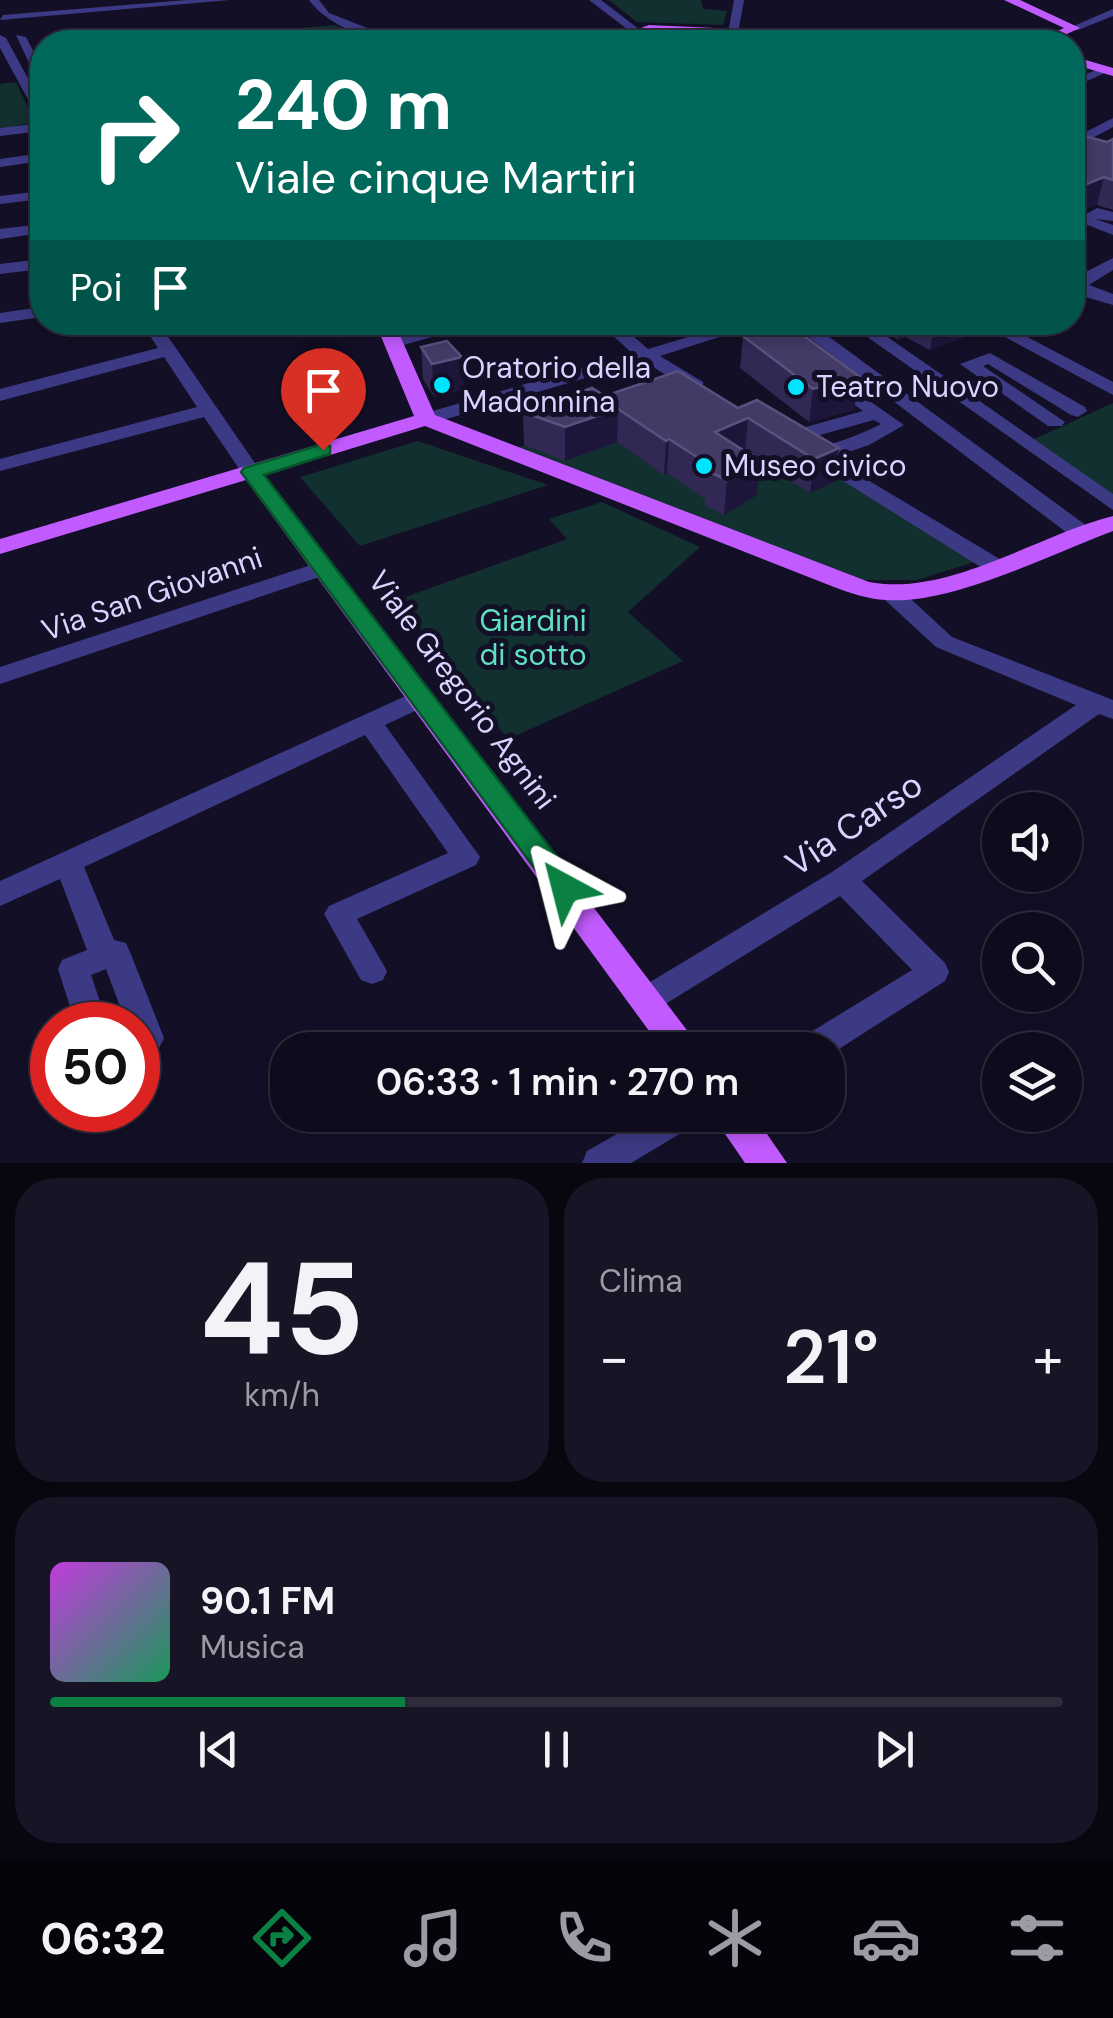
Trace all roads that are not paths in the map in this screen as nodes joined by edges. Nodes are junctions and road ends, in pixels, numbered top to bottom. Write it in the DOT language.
graph roads {
  1 [pos="225,0"];
  2 [pos="314,0"];
  3 [pos="594,0"];
  4 [pos="740,0"];
  5 [pos="1010,0"];
  6 [pos="1113,12"];
  7 [pos="2,15"];
  8 [pos="1074,28"];
  9 [pos="365,30"];
  10 [pos="635,30"];
  11 [pos="732,30"];
  12 [pos="1069,30"];
  13 [pos="20,36"];
  14 [pos="0,38"];
  15 [pos="30,54"];
  16 [pos="1085,64"];
  17 [pos="1109,71"];
  18 [pos="22,77"];
  19 [pos="30,77"];
  20 [pos="1085,81"];
  21 [pos="30,92"];
  22 [pos="1113,122"];
  23 [pos="30,128"];
  24 [pos="0,132"];
  25 [pos="1085,137"];
  26 [pos="1085,145"];
  27 [pos="1096,147"];
  28 [pos="30,159"];
  29 [pos="0,163"];
  30 [pos="30,196"];
  31 [pos="0,200"];
  32 [pos="1085,224"];
  33 [pos="1113,230"];
  34 [pos="30,231"];
  35 [pos="0,234"];
  36 [pos="1113,263"];
  37 [pos="30,265"];
  38 [pos="0,269"];
  39 [pos="1085,280"];
  40 [pos="1085,290"];
  41 [pos="1113,300"];
  42 [pos="30,314"];
  43 [pos="0,318"];
  44 [pos="156,335"];
  45 [pos="390,335"];
  46 [pos="425,335"];
  47 [pos="621,335"];
  48 [pos="713,335"];
  49 [pos="794,335"];
  50 [pos="815,335"];
  51 [pos="873,335"];
  52 [pos="1012,335"];
  53 [pos="1021,335"];
  54 [pos="393,343"];
  55 [pos="782,343"];
  56 [pos="165,351"];
  57 [pos="645,355"];
  58 [pos="990,358"];
  59 [pos="822,372"];
  60 [pos="1113,392"];
  61 [pos="0,395"];
  62 [pos="713,396"];
  63 [pos="207,410"];
  64 [pos="1078,411"];
  65 [pos="426,418"];
  66 [pos="885,419"];
  67 [pos="1055,422"];
  68 [pos="764,427"];
  69 [pos="1020,438"];
  70 [pos="784,439"];
  71 [pos="816,457"];
  72 [pos="1047,458"];
  73 [pos="0,466"];
  74 [pos="251,472"];
  75 [pos="1001,472"];
  76 [pos="1113,504"];
  77 [pos="1113,523"];
  78 [pos="1084,534"];
  79 [pos="0,547"];
  80 [pos="994,566"];
  81 [pos="324,568"];
  82 [pos="892,594"];
  83 [pos="0,676"];
  84 [pos="421,698"];
  85 [pos="1105,706"];
  86 [pos="370,722"];
  87 [pos="68,861"];
  88 [pos="842,880"];
  89 [pos="0,894"];
  90 [pos="105,956"];
  91 [pos="372,971"];
  92 [pos="648,999"];
  93 [pos="84,1002"];
  94 [pos="134,1002"];
  95 [pos="671,1032"];
  96 [pos="838,1032"];
  97 [pos="652,1132"];
  98 [pos="744,1132"];
  99 [pos="599,1163"];
  100 [pos="768,1163"];
  1 -- 7 [label="street"];
  2 -- 9 [label="street"];
  3 -- 10 [label="street"];
  4 -- 11 [label="street"];
  5 -- 8 [label="main road"];
  6 -- 8 [label="street"];
  8 -- 12 [label="main road"];
  13 -- 15 [label="street"];
  14 -- 18 [label="street"];
  16 -- 17 [label="main road"];
  17 -- 20 [label="street"];
  18 -- 19 [label="street"];
  18 -- 21 [label="street"];
  22 -- 25 [label="street"];
  23 -- 24 [label="street"];
  26 -- 27 [label="street"];
  28 -- 29 [label="street"];
  30 -- 31 [label="street"];
  32 -- 33 [label="street"];
  34 -- 35 [label="street"];
  36 -- 39 [label="street"];
  37 -- 38 [label="street"];
  40 -- 41 [label="street"];
  42 -- 43 [label="street"];
  44 -- 56 [label="street"];
  45 -- 54 [label="main road"];
  46 -- 54 [label="street"];
  47 -- 57 [label="street"];
  48 -- 57 [label="street"];
  49 -- 55 [label="street"];
  50 -- 75 [label="street"];
  51 -- 69 [label="street"];
  52 -- 58 [label="street"];
  53 -- 60 [label="street"];
  54 -- 65 [label="main road"];
  56 -- 61 [label="street"];
  56 -- 63 [label="street"];
  57 -- 62 [label="street"];
  57 -- 65 [label="street"];
  58 -- 64 [label="street"];
  58 -- 67 [label="street"];
  59 -- 66 [label="street"];
  60 -- 64 [label="street"];
  63 -- 73 [label="street"];
  63 -- 74 [label="street"];
  64 -- 67 [label="street"];
  65 -- 74 [label="main road"];
  65 -- 82 [label="main road"];
  66 -- 70 [label="street"];
  66 -- 71 [label="street"];
  67 -- 69 [label="street"];
  68 -- 70 [label="street"];
  69 -- 72 [label="street"];
  70 -- 71 [label="street"];
  71 -- 80 [label="street"];
  72 -- 75 [label="street"];
  72 -- 76 [label="street"];
  74 -- 79 [label="main road"];
  74 -- 81 [label="main road, Viale Gregorio Agnini"];
  75 -- 78 [label="street"];
  77 -- 78 [label="main road"];
  78 -- 80 [label="main road"];
  80 -- 82 [label="main road"];
  81 -- 83 [label="street, Via San Giovanni"];
  81 -- 84 [label="main road, Viale Gregorio Agnini"];
  82 -- 85 [label="street"];
  84 -- 86 [label="street"];
  84 -- 92 [label="main road, Viale Gregorio Agnini"];
  85 -- 88 [label="street, Via Carso"];
  86 -- 87 [label="street"];
  86 -- 91 [label="street"];
  87 -- 89 [label="street"];
  87 -- 90 [label="street"];
  88 -- 92 [label="street, Via Carso"];
  88 -- 96 [label="street"];
  90 -- 93 [label="street"];
  90 -- 94 [label="street"];
  92 -- 95 [label="main road, Viale Gregorio Agnini"];
  97 -- 99 [label="street"];
  98 -- 100 [label="main road"];
}
